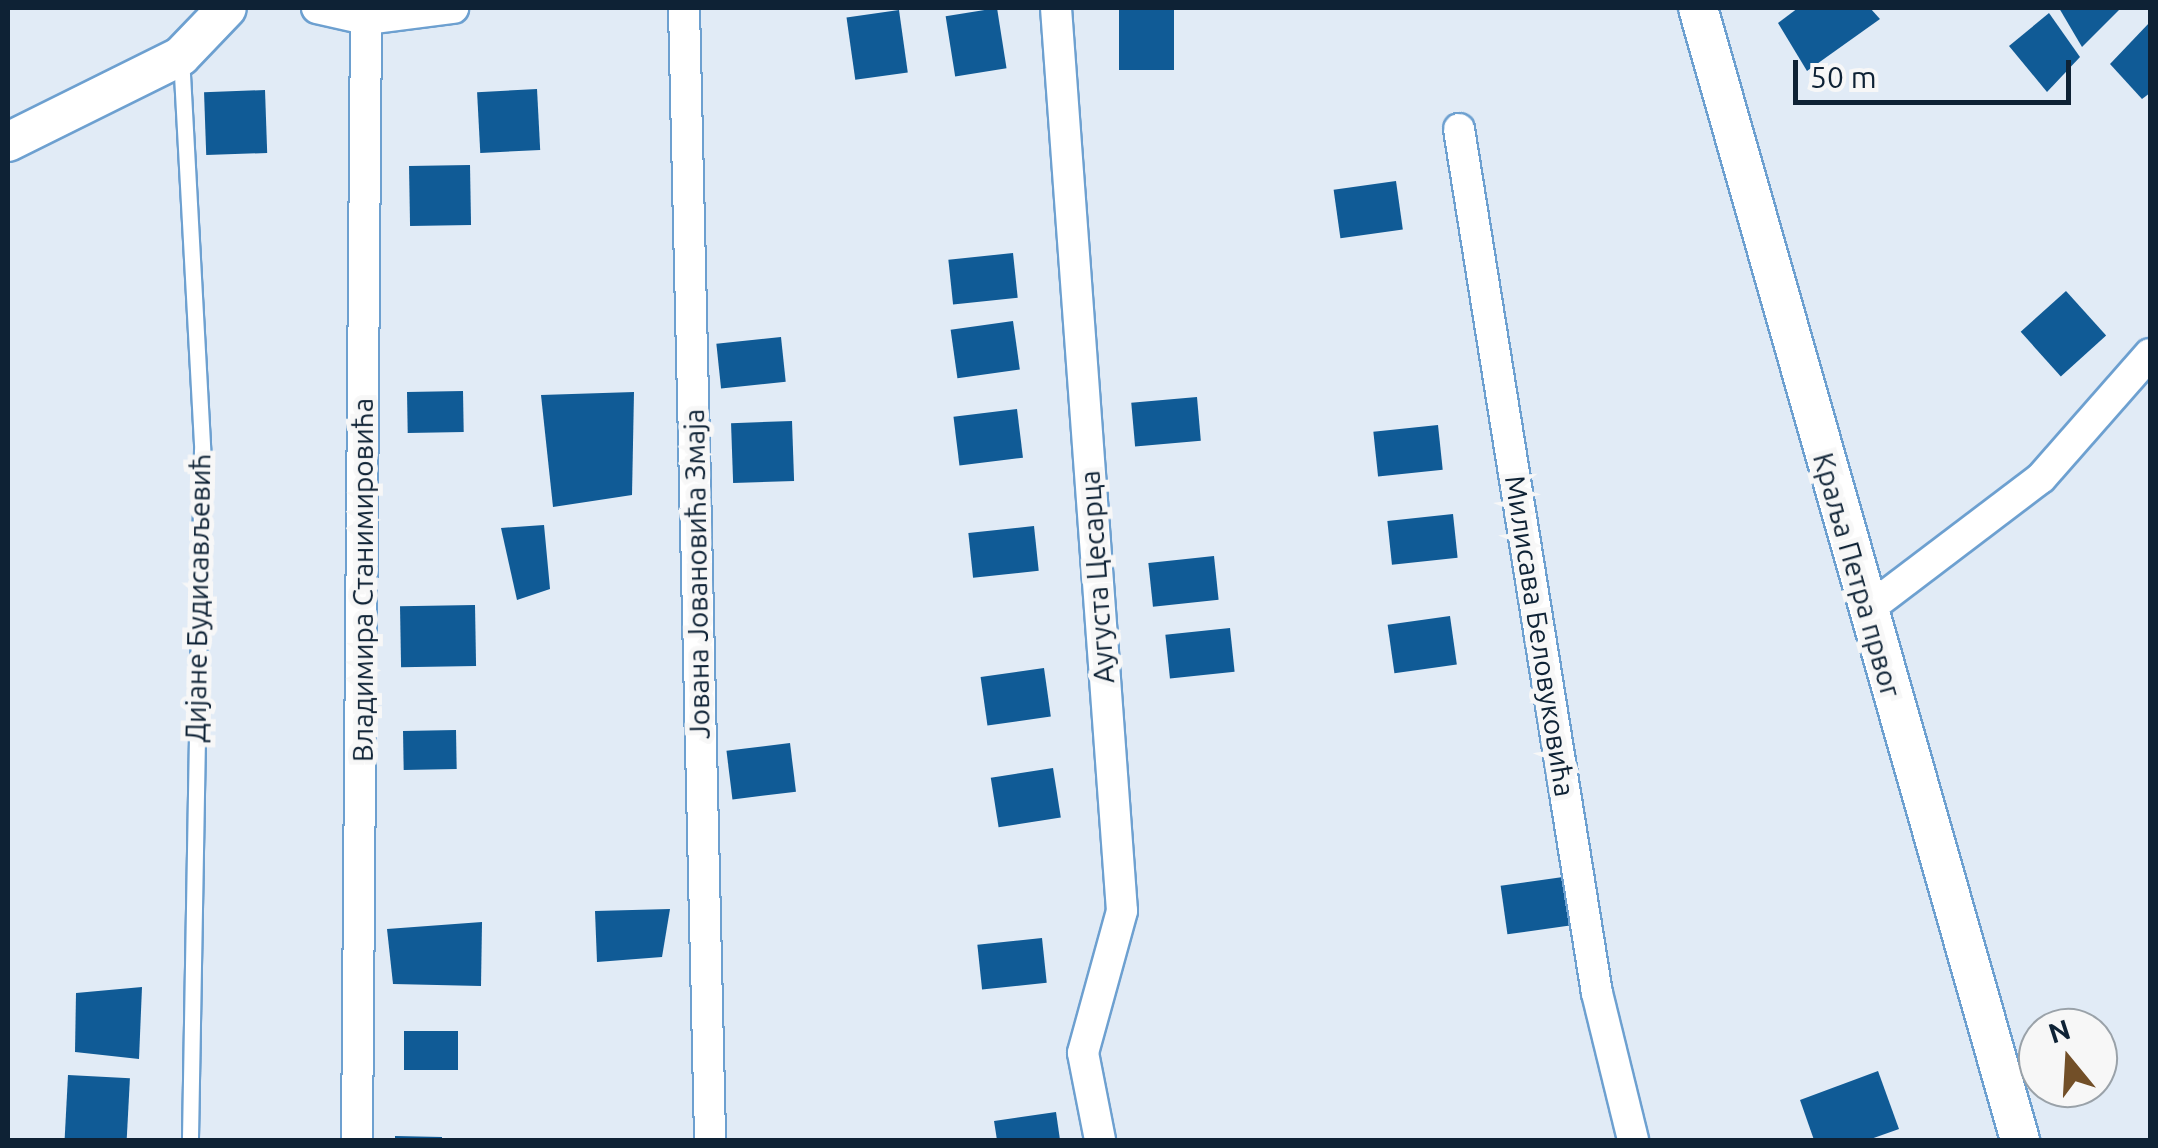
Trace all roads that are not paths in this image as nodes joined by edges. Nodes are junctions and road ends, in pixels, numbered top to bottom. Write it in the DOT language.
graph roads {
  1 [pos="227,8"];
  2 [pos="318,8"];
  3 [pos="453,8"];
  4 [pos="684,8"];
  5 [pos="1056,8"];
  6 [pos="1698,8"];
  7 [pos="366,19"];
  8 [pos="181,56"];
  9 [pos="1459,130"];
  10 [pos="8,142"];
  11 [pos="2150,354"];
  12 [pos="1867,610"];
  13 [pos="190,1140"];
  14 [pos="357,1140"];
  15 [pos="710,1140"];
  16 [pos="1100,1140"];
  17 [pos="1633,1140"];
  18 [pos="2019,1140"];
  1 -- 8 [label="street"];
  2 -- 7 [label="street"];
  3 -- 7 [label="street"];
  4 -- 15 [label="street, Јована Јовановића Змаја"];
  5 -- 16 [label="street, Аугуста Цесарца"];
  6 -- 12 [label="street, Краља Петра првог"];
  7 -- 14 [label="street, Владимира Станимировића"];
  8 -- 10 [label="street"];
  8 -- 13 [label="lane, Дијане Будисављевић"];
  9 -- 17 [label="street, Милисава Беловуковића"];
  11 -- 12 [label="street"];
  12 -- 18 [label="street, Краља Петра првог"];
}
